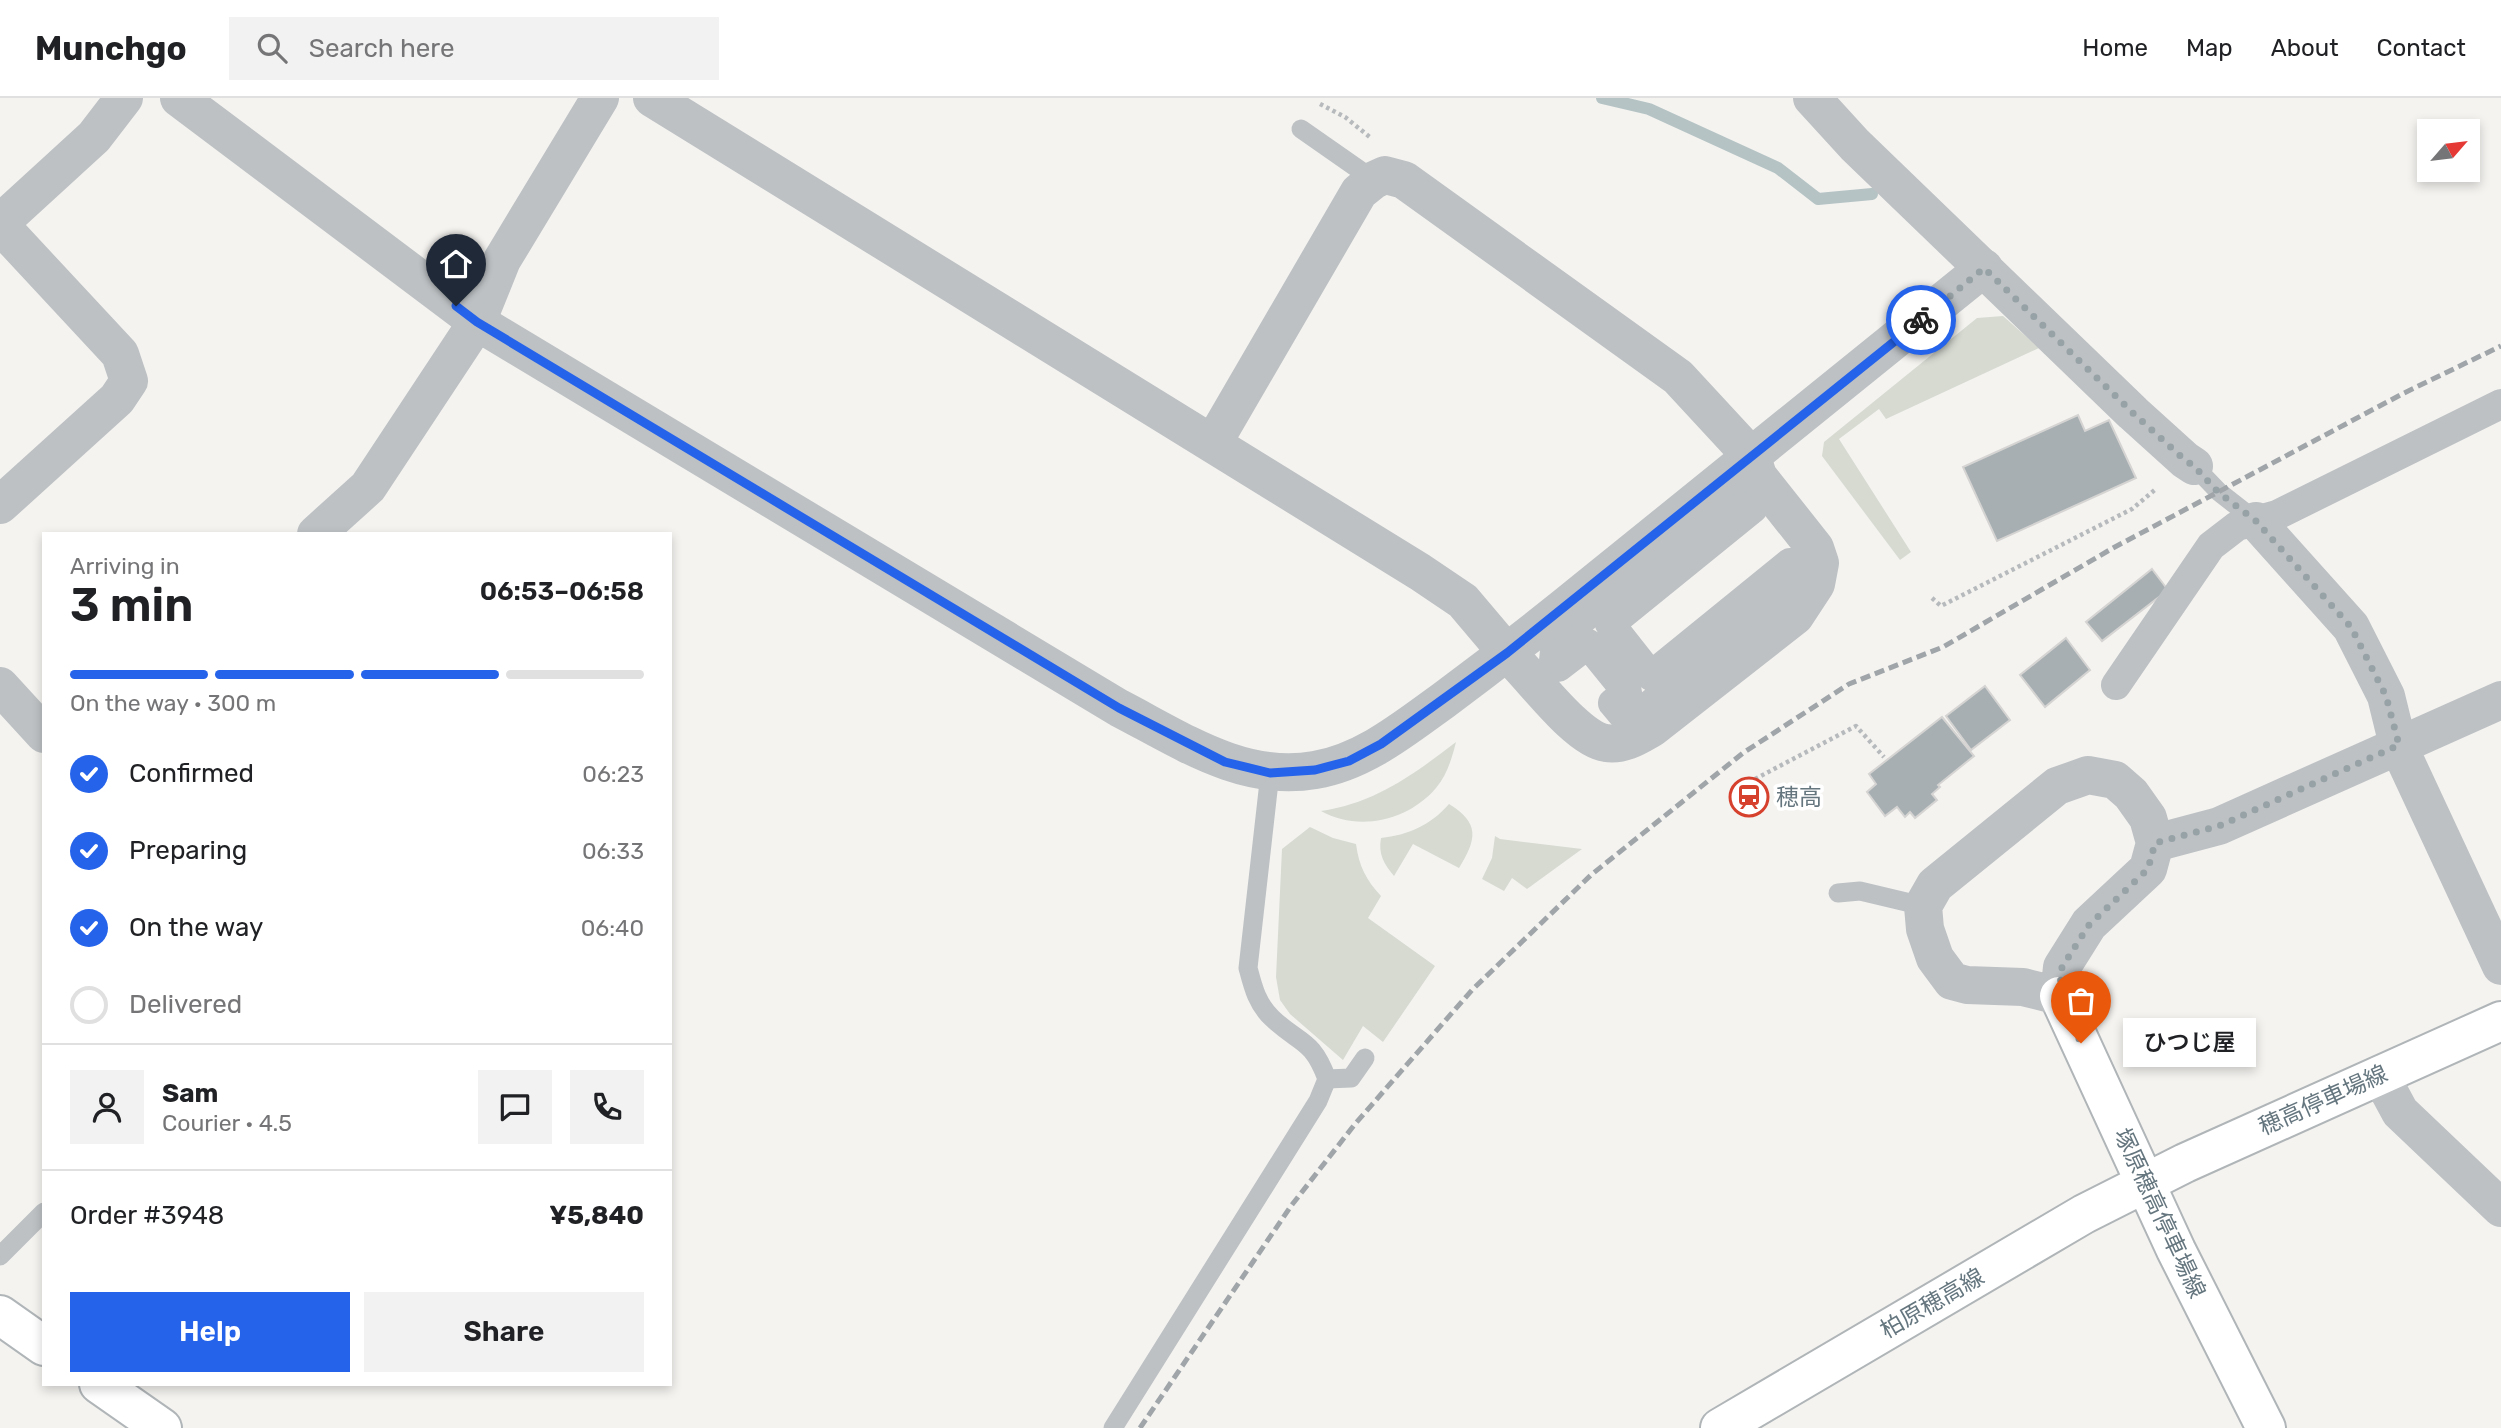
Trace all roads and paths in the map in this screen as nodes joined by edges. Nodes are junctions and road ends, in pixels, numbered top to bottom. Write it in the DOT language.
graph roads {
  1 [pos="124,98"];
  2 [pos="179,98"];
  3 [pos="600,98"];
  4 [pos="652,98"];
  5 [pos="1812,98"];
  6 [pos="1301,129"];
  7 [pos="1374,180"];
  8 [pos="0,224"];
  9 [pos="1984,268"];
  10 [pos="477,322"];
  11 [pos="2501,404"];
  12 [pos="1213,443"];
  13 [pos="1752,457"];
  14 [pos="2190,463"];
  15 [pos="1744,501"];
  16 [pos="0,505"];
  17 [pos="2256,521"];
  18 [pos="318,532"];
  19 [pos="1932,598"];
  20 [pos="1507,653"];
  21 [pos="2116,685"];
  22 [pos="0,686"];
  23 [pos="2501,700"];
  24 [pos="42,732"];
  25 [pos="2399,745"];
  26 [pos="1884,757"];
  27 [pos="1270,773"];
  28 [pos="1755,779"];
  29 [pos="2155,843"];
  30 [pos="1838,894"];
  31 [pos="1923,906"];
  32 [pos="2501,966"];
  33 [pos="2059,996"];
  34 [pos="2501,1021"];
  35 [pos="1365,1058"];
  36 [pos="2380,1075"];
  37 [pos="1327,1079"];
  38 [pos="2147,1183"];
  39 [pos="2501,1208"];
  40 [pos="42,1214"];
  41 [pos="0,1256"];
  42 [pos="0,1315"];
  43 [pos="42,1345"];
  44 [pos="102,1386"];
  45 [pos="162,1428"];
  46 [pos="1113,1428"];
  47 [pos="1720,1428"];
  48 [pos="2266,1428"];
  1 -- 8 [label="street"];
  2 -- 10 [label="street"];
  3 -- 10 [label="street"];
  4 -- 12 [label="street"];
  5 -- 9 [label="street"];
  6 -- 7 [label="lane"];
  7 -- 12 [label="street"];
  7 -- 13 [label="street"];
  8 -- 16 [label="street"];
  9 -- 13 [label="street"];
  9 -- 14 [label="street"];
  10 -- 18 [label="street"];
  10 -- 27 [label="street"];
  11 -- 17 [label="street"];
  12 -- 20 [label="street"];
  13 -- 20 [label="street"];
  13 -- 20 [label="street"];
  14 -- 17 [label="lane"];
  14 -- 19 [label="path"];
  15 -- 15 [label="street"];
  17 -- 21 [label="street"];
  17 -- 25 [label="street"];
  20 -- 27 [label="street"];
  22 -- 24 [label="street"];
  23 -- 25 [label="street"];
  25 -- 29 [label="street"];
  25 -- 32 [label="street"];
  26 -- 28 [label="path"];
  27 -- 37 [label="lane"];
  29 -- 31 [label="street"];
  29 -- 33 [label="street"];
  30 -- 31 [label="lane"];
  31 -- 33 [label="street"];
  33 -- 38 [label="main road, 塚原穂高停車場線"];
  34 -- 36 [label="main road, 穂高停車場線"];
  35 -- 37 [label="lane"];
  36 -- 38 [label="main road, 穂高停車場線"];
  36 -- 39 [label="street"];
  37 -- 46 [label="lane"];
  38 -- 47 [label="main road, 柏原穂高線"];
  38 -- 48 [label="main road, 塚原穂高停車場線"];
  40 -- 41 [label="lane"];
  42 -- 43 [label="main road"];
  44 -- 45 [label="main road"];
}
